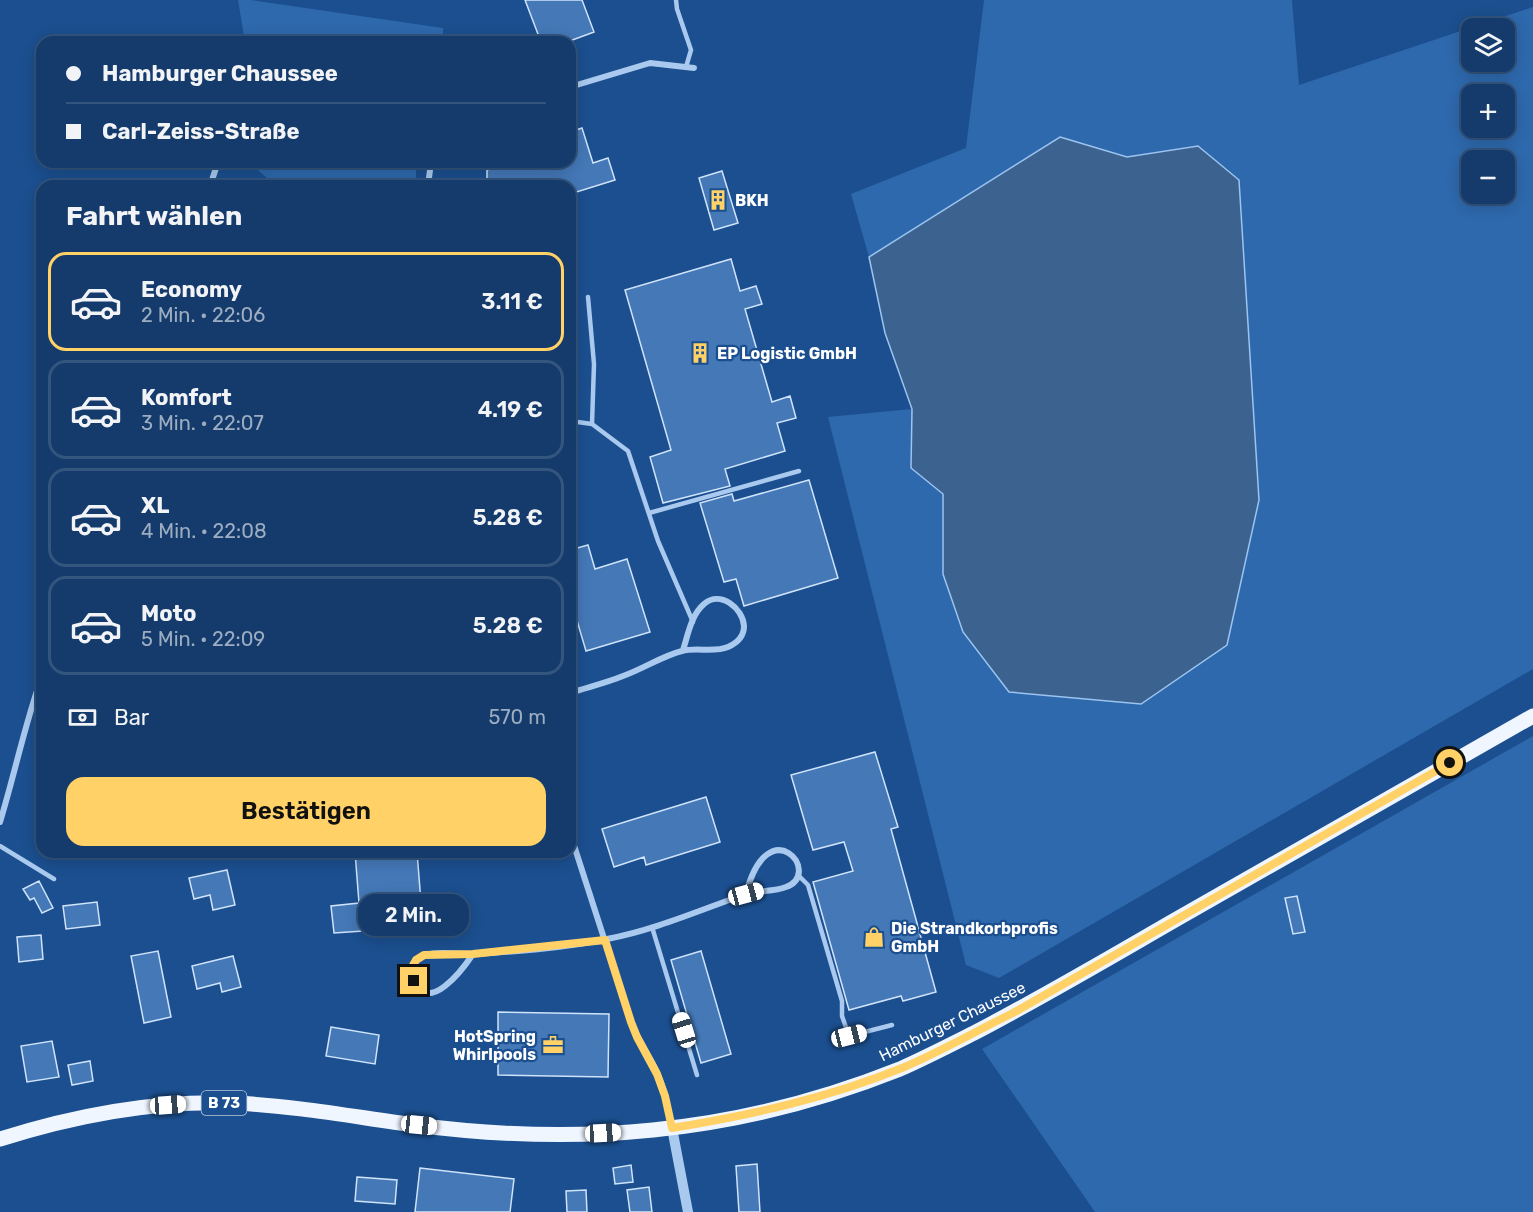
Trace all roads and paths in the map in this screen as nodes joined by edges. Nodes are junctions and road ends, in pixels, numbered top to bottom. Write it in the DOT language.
graph roads {
  1 [pos="676,0"];
  2 [pos="686,67"];
  3 [pos="694,68"];
  4 [pos="576,85"];
  5 [pos="588,297"];
  6 [pos="576,423"];
  7 [pos="592,424"];
  8 [pos="799,471"];
  9 [pos="649,513"];
  10 [pos="693,622"];
  11 [pos="683,650"];
  12 [pos="576,691"];
  13 [pos="36,693"];
  14 [pos="1533,716"];
  15 [pos="0,822"];
  16 [pos="0,846"];
  17 [pos="576,851"];
  18 [pos="798,875"];
  19 [pos="54,879"];
  20 [pos="746,894"];
  21 [pos="652,927"];
  22 [pos="605,940"];
  23 [pos="473,954"];
  24 [pos="892,1025"];
  25 [pos="697,1075"];
  26 [pos="672,1128"];
  27 [pos="0,1139"];
  28 [pos="688,1212"];
  1 -- 2 [label="lane"];
  2 -- 3 [label="street"];
  2 -- 4 [label="street"];
  5 -- 7 [label="lane"];
  6 -- 7 [label="lane"];
  7 -- 9 [label="lane"];
  8 -- 9 [label="lane"];
  9 -- 10 [label="lane"];
  10 -- 11 [label="street"];
  10 -- 11 [label="street"];
  11 -- 12 [label="street"];
  13 -- 15 [label="street"];
  14 -- 26 [label="main road, Hamburger Chaussee / B 73"];
  16 -- 19 [label="lane"];
  17 -- 22 [label="street"];
  18 -- 20 [label="street"];
  18 -- 20 [label="street"];
  18 -- 24 [label="lane"];
  20 -- 21 [label="street"];
  21 -- 22 [label="street"];
  21 -- 25 [label="lane"];
  22 -- 23 [label="street"];
  22 -- 26 [label="street"];
  23 -- 23 [label="street"];
  26 -- 27 [label="main road, Hamburger Chaussee / B 73"];
  26 -- 28 [label="street"];
}
